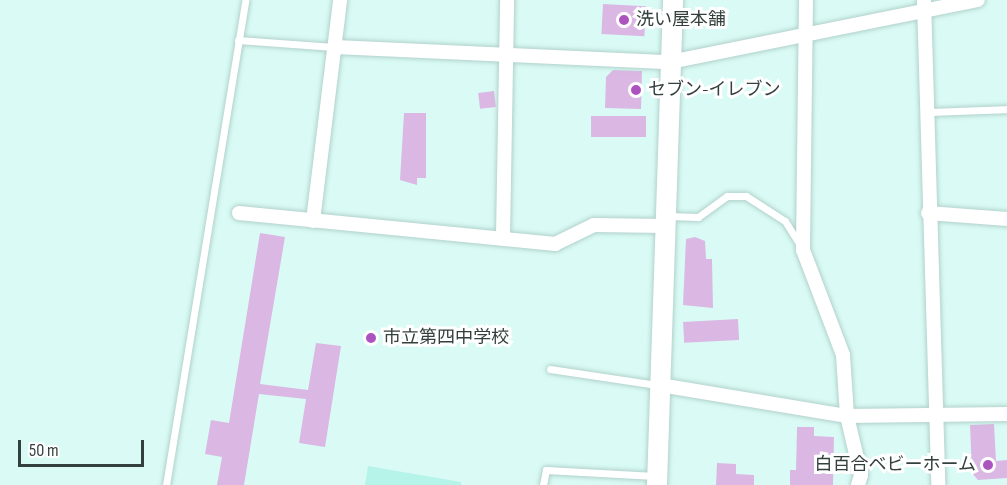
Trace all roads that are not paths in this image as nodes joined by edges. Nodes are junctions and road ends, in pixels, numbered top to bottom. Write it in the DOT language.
graph roads {
  1 [pos="245,0"];
  2 [pos="340,0"];
  3 [pos="507,0"];
  4 [pos="673,0"];
  5 [pos="806,0"];
  6 [pos="978,0"];
  7 [pos="923,4"];
  8 [pos="805,33"];
  9 [pos="238,40"];
  10 [pos="335,47"];
  11 [pos="507,54"];
  12 [pos="670,62"];
  13 [pos="1007,109"];
  14 [pos="925,112"];
  15 [pos="239,213"];
  16 [pos="928,213"];
  17 [pos="1007,219"];
  18 [pos="313,221"];
  19 [pos="665,221"];
  20 [pos="503,237"];
  21 [pos="803,250"];
  22 [pos="550,369"];
  23 [pos="660,385"];
  24 [pos="935,413"];
  25 [pos="1007,414"];
  26 [pos="847,416"];
  27 [pos="657,481"];
  28 [pos="166,485"];
  29 [pos="543,485"];
  30 [pos="858,485"];
  31 [pos="938,485"];
  1 -- 9 [label="lane"];
  2 -- 10 [label="street"];
  3 -- 11 [label="street"];
  4 -- 12 [label="street"];
  5 -- 8 [label="street"];
  6 -- 7 [label="street"];
  7 -- 8 [label="street"];
  7 -- 14 [label="street"];
  8 -- 12 [label="street"];
  8 -- 21 [label="street"];
  9 -- 10 [label="lane"];
  9 -- 28 [label="lane"];
  10 -- 11 [label="street"];
  10 -- 18 [label="street"];
  11 -- 12 [label="street"];
  11 -- 20 [label="street"];
  12 -- 19 [label="street"];
  13 -- 14 [label="lane"];
  14 -- 16 [label="street"];
  15 -- 18 [label="street"];
  16 -- 17 [label="street"];
  16 -- 24 [label="street"];
  18 -- 20 [label="street"];
  19 -- 20 [label="street"];
  19 -- 21 [label="lane"];
  19 -- 23 [label="street"];
  21 -- 26 [label="street"];
  22 -- 23 [label="lane"];
  23 -- 26 [label="street"];
  23 -- 27 [label="street"];
  24 -- 25 [label="street"];
  24 -- 26 [label="street"];
  24 -- 31 [label="street"];
  26 -- 30 [label="street"];
  27 -- 29 [label="lane"];
}
